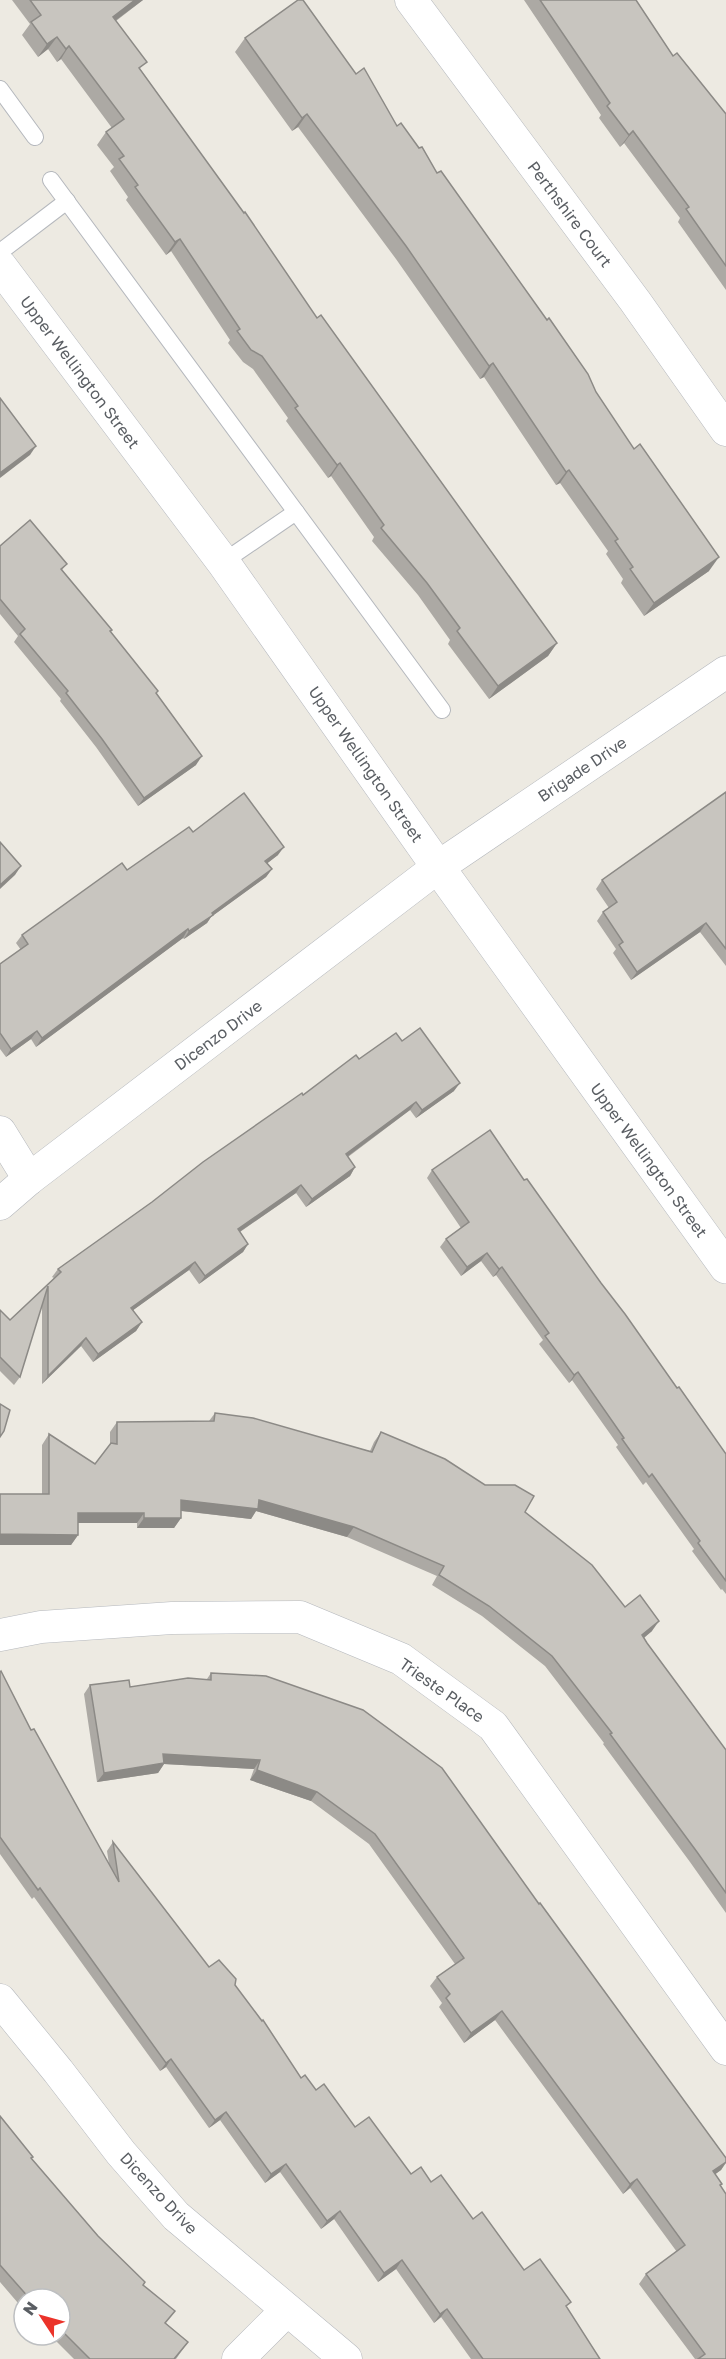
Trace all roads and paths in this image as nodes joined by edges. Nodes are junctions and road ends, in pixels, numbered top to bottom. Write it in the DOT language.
graph roads {
  1 [pos="411,0"];
  2 [pos="0,89"];
  3 [pos="35,136"];
  4 [pos="51,180"];
  5 [pos="67,201"];
  6 [pos="0,252"];
  7 [pos="0,266"];
  8 [pos="726,430"];
  9 [pos="296,512"];
  10 [pos="223,562"];
  11 [pos="726,672"];
  12 [pos="442,710"];
  13 [pos="438,867"];
  14 [pos="0,1132"];
  15 [pos="29,1179"];
  16 [pos="0,1204"];
  17 [pos="726,1267"];
  18 [pos="0,1635"];
  19 [pos="0,2000"];
  20 [pos="726,2049"];
  21 [pos="286,2311"];
  22 [pos="238,2359"];
  23 [pos="346,2359"];
  1 -- 8 [label="street, Perthshire Court"];
  2 -- 3 [label="lane"];
  4 -- 5 [label="lane"];
  5 -- 6 [label="lane"];
  5 -- 9 [label="lane"];
  7 -- 10 [label="main road, Upper Wellington Street"];
  9 -- 10 [label="lane"];
  9 -- 12 [label="lane"];
  10 -- 13 [label="main road, Upper Wellington Street"];
  11 -- 13 [label="street, Brigade Drive"];
  13 -- 15 [label="street, Dicenzo Drive"];
  13 -- 17 [label="main road, Upper Wellington Street"];
  14 -- 15 [label="street"];
  15 -- 16 [label="street, Dicenzo Drive"];
  18 -- 20 [label="street, Trieste Place"];
  19 -- 21 [label="street, Dicenzo Drive"];
  21 -- 22 [label="street"];
  21 -- 23 [label="street, Dicenzo Drive"];
}
